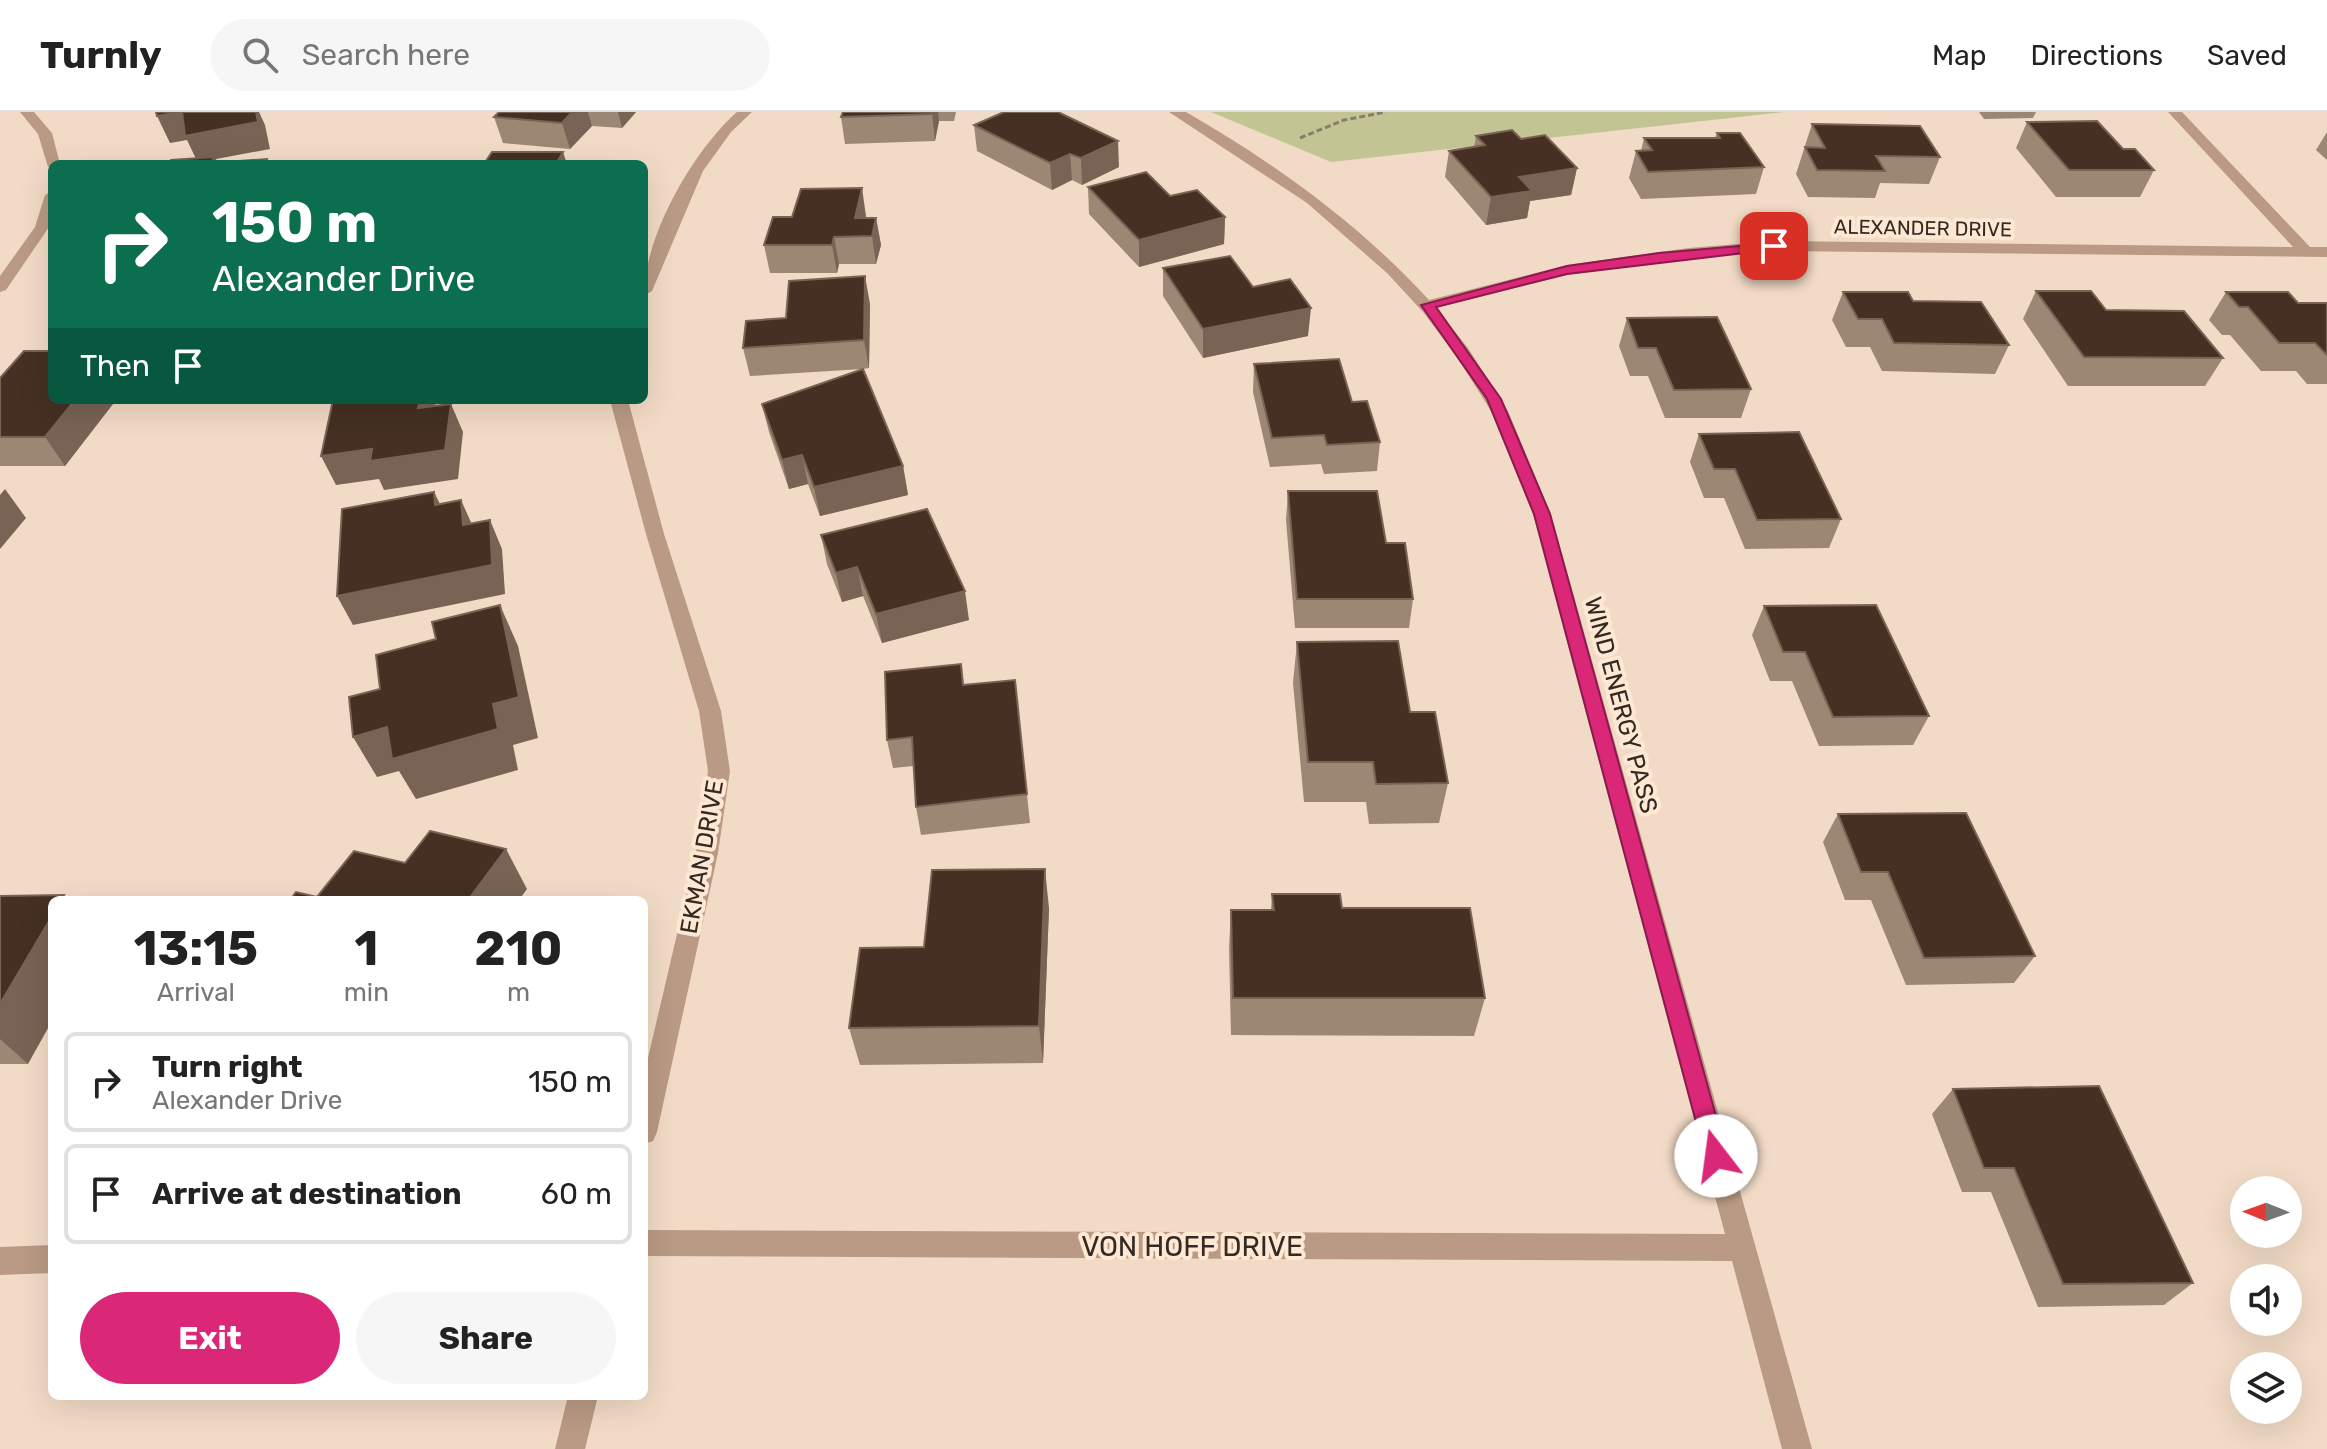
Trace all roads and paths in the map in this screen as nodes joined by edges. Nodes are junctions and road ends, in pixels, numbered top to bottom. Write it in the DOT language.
graph roads {
  1 [pos="27,112"];
  2 [pos="745,112"];
  3 [pos="1176,112"];
  4 [pos="1386,112"];
  5 [pos="2175,112"];
  6 [pos="1300,138"];
  7 [pos="52,160"];
  8 [pos="48,208"];
  9 [pos="2305,251"];
  10 [pos="2327,252"];
  11 [pos="648,282"];
  12 [pos="0,287"];
  13 [pos="1428,305"];
  14 [pos="620,404"];
  15 [pos="648,1114"];
  16 [pos="648,1243"];
  17 [pos="1741,1248"];
  18 [pos="48,1259"];
  19 [pos="0,1261"];
  20 [pos="582,1400"];
  21 [pos="570,1449"];
  22 [pos="1797,1449"];
  1 -- 7 [label="street"];
  2 -- 11 [label="street"];
  3 -- 13 [label="street, WIND ENERGY PASS"];
  4 -- 6 [label="path"];
  5 -- 9 [label="street"];
  8 -- 12 [label="street"];
  9 -- 10 [label="street, ALEXANDER DRIVE"];
  9 -- 13 [label="street, ALEXANDER DRIVE"];
  13 -- 17 [label="street, WIND ENERGY PASS"];
  14 -- 15 [label="street, EKMAN DRIVE"];
  16 -- 17 [label="street, VON HOFF DRIVE"];
  17 -- 22 [label="street, WIND ENERGY PASS"];
  18 -- 19 [label="street"];
  20 -- 21 [label="street"];
}
